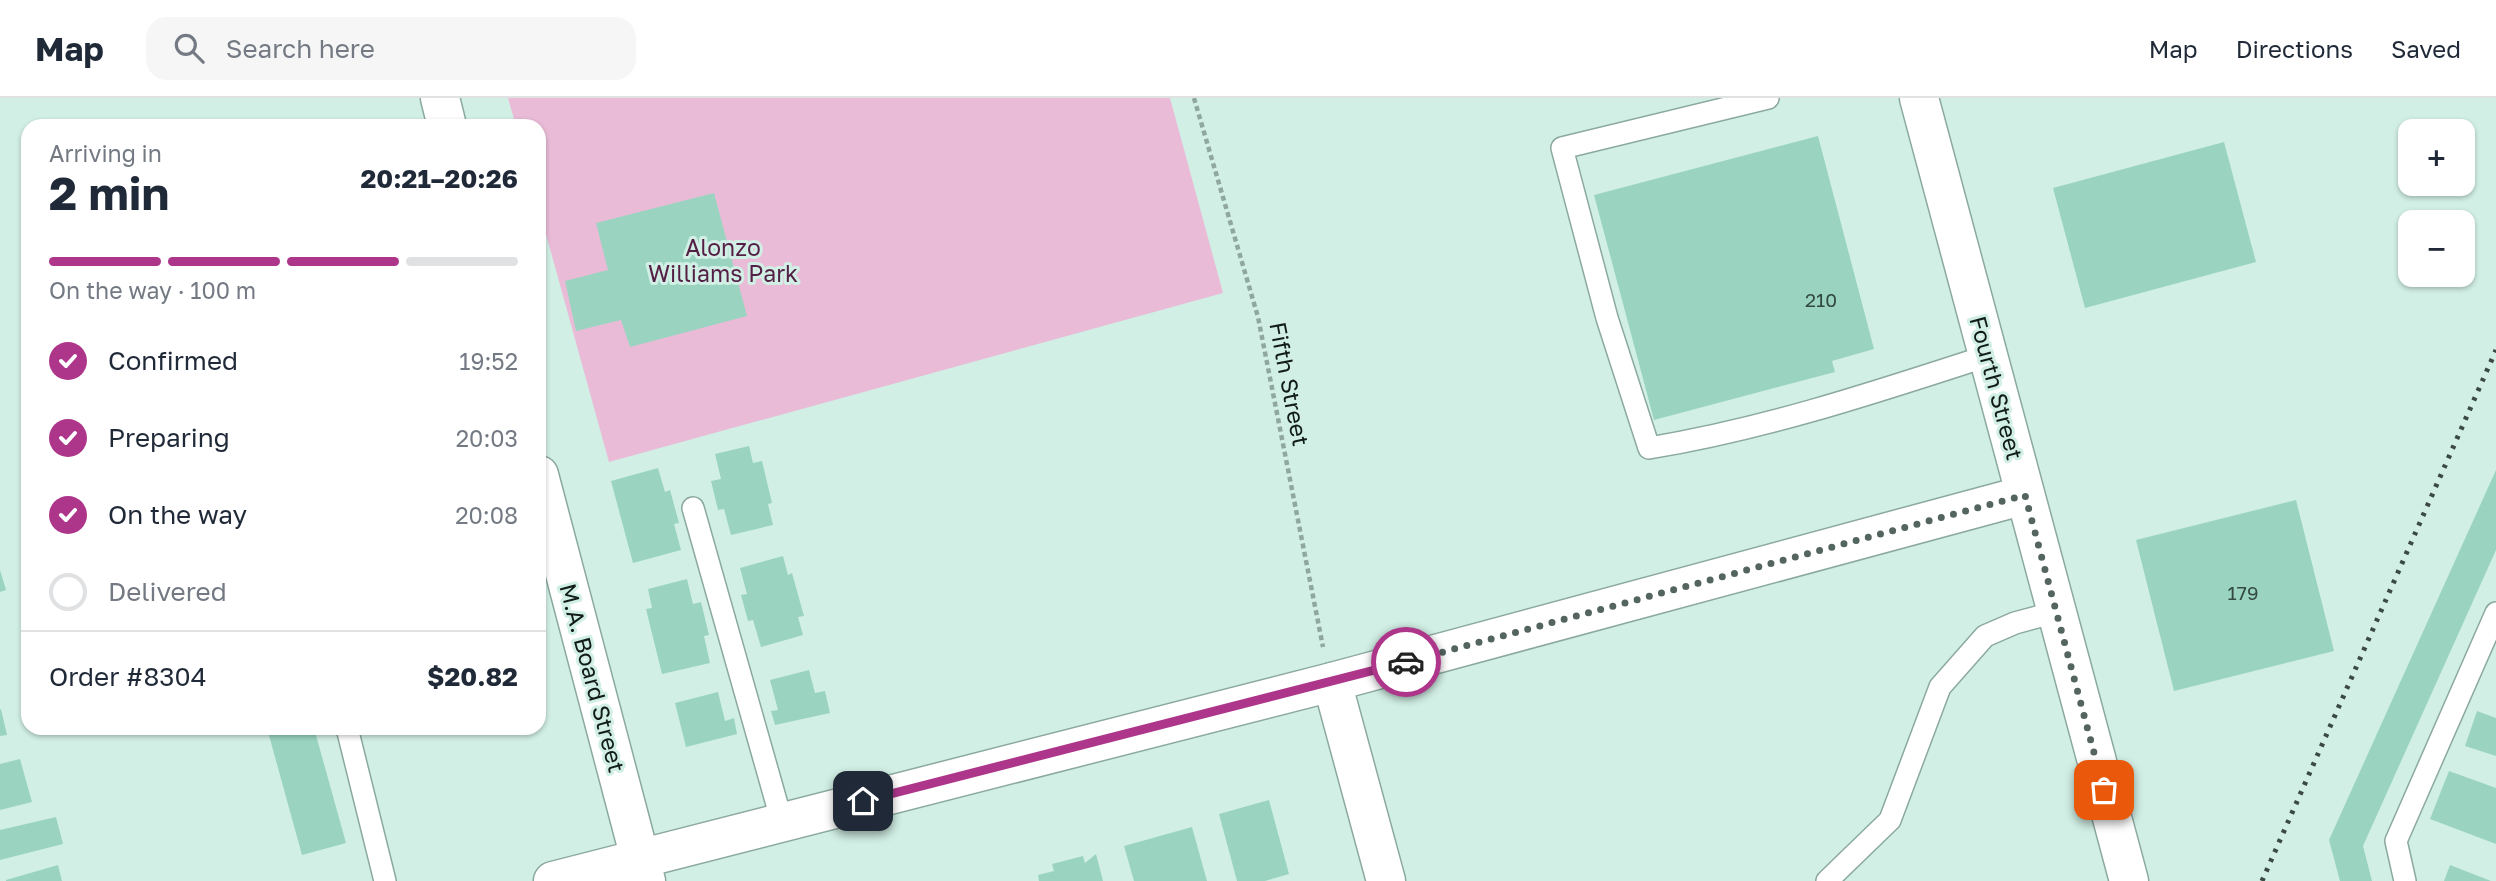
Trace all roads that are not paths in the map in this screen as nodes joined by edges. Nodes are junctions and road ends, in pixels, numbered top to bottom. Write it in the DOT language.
graph roads {
  1 [pos="440,98"];
  2 [pos="1768,98"];
  3 [pos="1919,98"];
  4 [pos="445,119"];
  5 [pos="1987,356"];
  6 [pos="2025,495"];
  7 [pos="546,502"];
  8 [pos="693,508"];
  9 [pos="2056,612"];
  10 [pos="2495,617"];
  11 [pos="1332,682"];
  12 [pos="349,735"];
  13 [pos="782,822"];
  14 [pos="643,869"];
  15 [pos="386,881"];
  16 [pos="553,881"];
  17 [pos="1386,881"];
  18 [pos="1827,881"];
  19 [pos="2129,881"];
  20 [pos="2405,881"];
  1 -- 4 [label="street"];
  2 -- 5 [label="lane"];
  3 -- 5 [label="street, Fourth Street"];
  5 -- 6 [label="street, Fourth Street"];
  6 -- 9 [label="street, Fourth Street"];
  6 -- 11 [label="street"];
  7 -- 14 [label="street, M.A. Board Street"];
  8 -- 13 [label="lane"];
  9 -- 18 [label="lane"];
  9 -- 19 [label="street, Fourth Street"];
  10 -- 20 [label="lane"];
  11 -- 13 [label="street"];
  11 -- 17 [label="street"];
  12 -- 15 [label="lane"];
  13 -- 14 [label="street"];
  14 -- 16 [label="street"];
}
